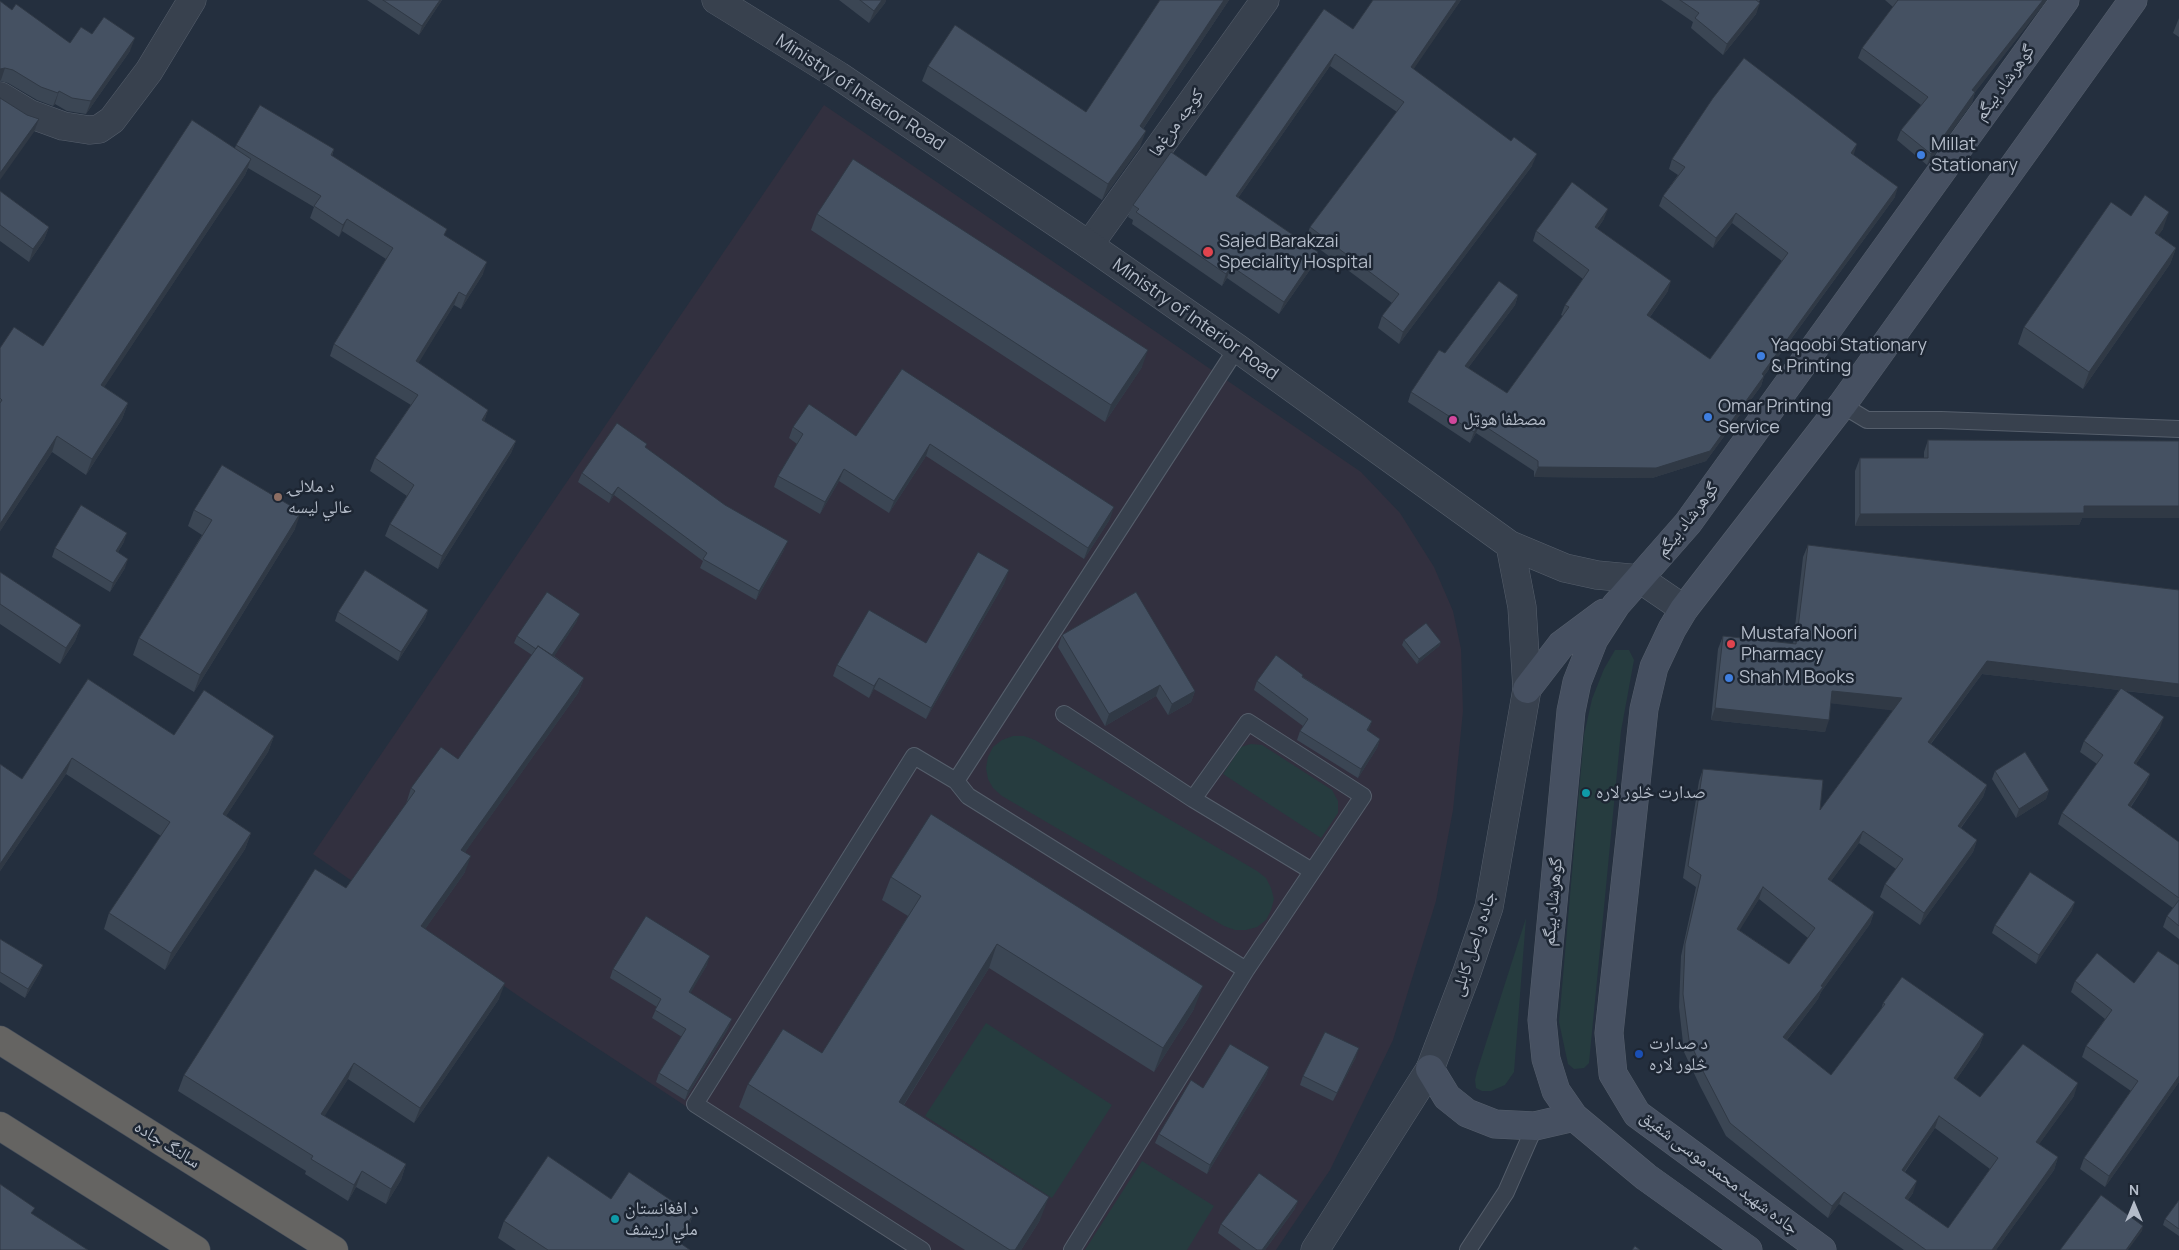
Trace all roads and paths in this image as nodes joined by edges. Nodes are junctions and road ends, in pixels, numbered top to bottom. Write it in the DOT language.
graph roads {
  1 [pos="192,0"];
  2 [pos="716,0"];
  3 [pos="1265,0"];
  4 [pos="2065,0"];
  5 [pos="2133,0"];
  6 [pos="0,96"];
  7 [pos="1089,245"];
  8 [pos="1237,348"];
  9 [pos="1842,405"];
  10 [pos="2179,429"];
  11 [pos="1510,545"];
  12 [pos="1640,579"];
  13 [pos="1621,600"];
  14 [pos="1684,610"];
  15 [pos="1527,689"];
  16 [pos="1064,714"];
  17 [pos="956,782"];
  18 [pos="1193,799"];
  19 [pos="1312,872"];
  20 [pos="1246,970"];
  21 [pos="0,1040"];
  22 [pos="1430,1069"];
  23 [pos="1574,1117"];
  24 [pos="0,1126"];
  25 [pos="1535,1126"];
  26 [pos="196,1250"];
  27 [pos="334,1250"];
  28 [pos="922,1250"];
  29 [pos="1072,1250"];
  30 [pos="1315,1250"];
  31 [pos="1468,1250"];
  32 [pos="1748,1250"];
  33 [pos="1822,1250"];
  1 -- 6 [label="street"];
  2 -- 7 [label="street, Ministry of Interior Road"];
  3 -- 7 [label="street, کوچه مرغ‌ها"];
  4 -- 12 [label="main road, گوهرشاد بیگم"];
  5 -- 9 [label="main road"];
  7 -- 8 [label="street, Ministry of Interior Road"];
  8 -- 11 [label="street, Ministry of Interior Road"];
  8 -- 17 [label="lane"];
  9 -- 10 [label="lane"];
  9 -- 14 [label="main road"];
  11 -- 12 [label="street, Ministry of Interior Road"];
  11 -- 15 [label="street, جاده واصل کابلی"];
  12 -- 13 [label="main road, گوهرشاد بیگم"];
  12 -- 14 [label="street, Ministry of Interior Road"];
  13 -- 15 [label="main road"];
  13 -- 23 [label="main road, گوهرشاد بیگم"];
  14 -- 33 [label="main road, جاده شهید محمد موسی شفیق"];
  15 -- 22 [label="street, جاده واصل کابلی"];
  16 -- 18 [label="lane"];
  17 -- 20 [label="lane"];
  17 -- 28 [label="lane"];
  18 -- 19 [label="lane"];
  18 -- 19 [label="lane"];
  19 -- 20 [label="lane"];
  20 -- 29 [label="lane"];
  21 -- 27 [label="highway, سالنگ جاده"];
  22 -- 25 [label="main road"];
  22 -- 30 [label="street, جاده واصل کابلی"];
  23 -- 25 [label="main road"];
  23 -- 32 [label="main road"];
  24 -- 26 [label="highway"];
  25 -- 31 [label="lane"];
}
